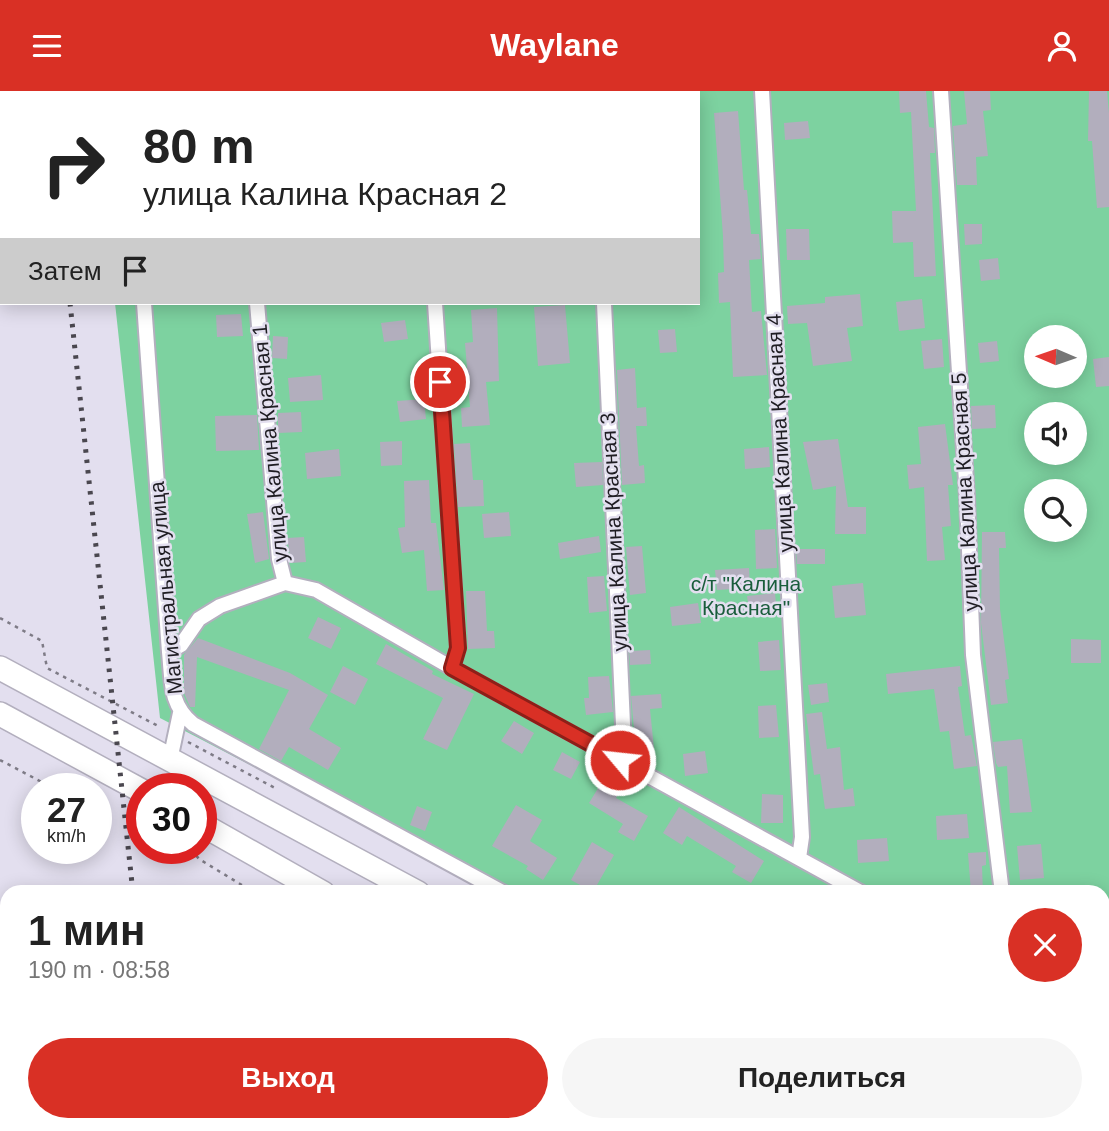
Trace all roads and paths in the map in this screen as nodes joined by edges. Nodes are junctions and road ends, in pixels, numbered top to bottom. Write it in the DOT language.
graph roads {
  1 [pos="762,91"];
  2 [pos="941,91"];
  3 [pos="144,305"];
  4 [pos="257,305"];
  5 [pos="435,305"];
  6 [pos="604,305"];
  7 [pos="285,583"];
  8 [pos="169,652"];
  9 [pos="0,668"];
  10 [pos="452,668"];
  11 [pos="180,713"];
  12 [pos="0,714"];
  13 [pos="170,759"];
  14 [pos="0,760"];
  15 [pos="620,760"];
  16 [pos="25,773"];
  17 [pos="126,782"];
  18 [pos="217,833"];
  19 [pos="799,858"];
  20 [pos="208,864"];
  21 [pos="242,885"];
  22 [pos="309,885"];
  23 [pos="403,885"];
  24 [pos="488,885"];
  25 [pos="848,885"];
  26 [pos="1001,885"];
  1 -- 19 [label="street, улица Калина Красная 4"];
  2 -- 26 [label="street, улица Калина Красная 5"];
  3 -- 8 [label="street, Магистральная улица"];
  4 -- 7 [label="street, улица Калина Красная 1"];
  5 -- 10 [label="street"];
  6 -- 15 [label="street, улица Калина Красная 3"];
  7 -- 8 [label="street"];
  7 -- 10 [label="street"];
  8 -- 11 [label="street, Магистральная улица"];
  9 -- 13 [label="main road"];
  10 -- 15 [label="street"];
  11 -- 13 [label="street"];
  11 -- 24 [label="street, Магистральная улица"];
  12 -- 17 [label="main road"];
  13 -- 23 [label="main road"];
  14 -- 16 [label="path"];
  15 -- 19 [label="street"];
  18 -- 22 [label="main road"];
  19 -- 25 [label="street"];
  20 -- 21 [label="path"];
}
